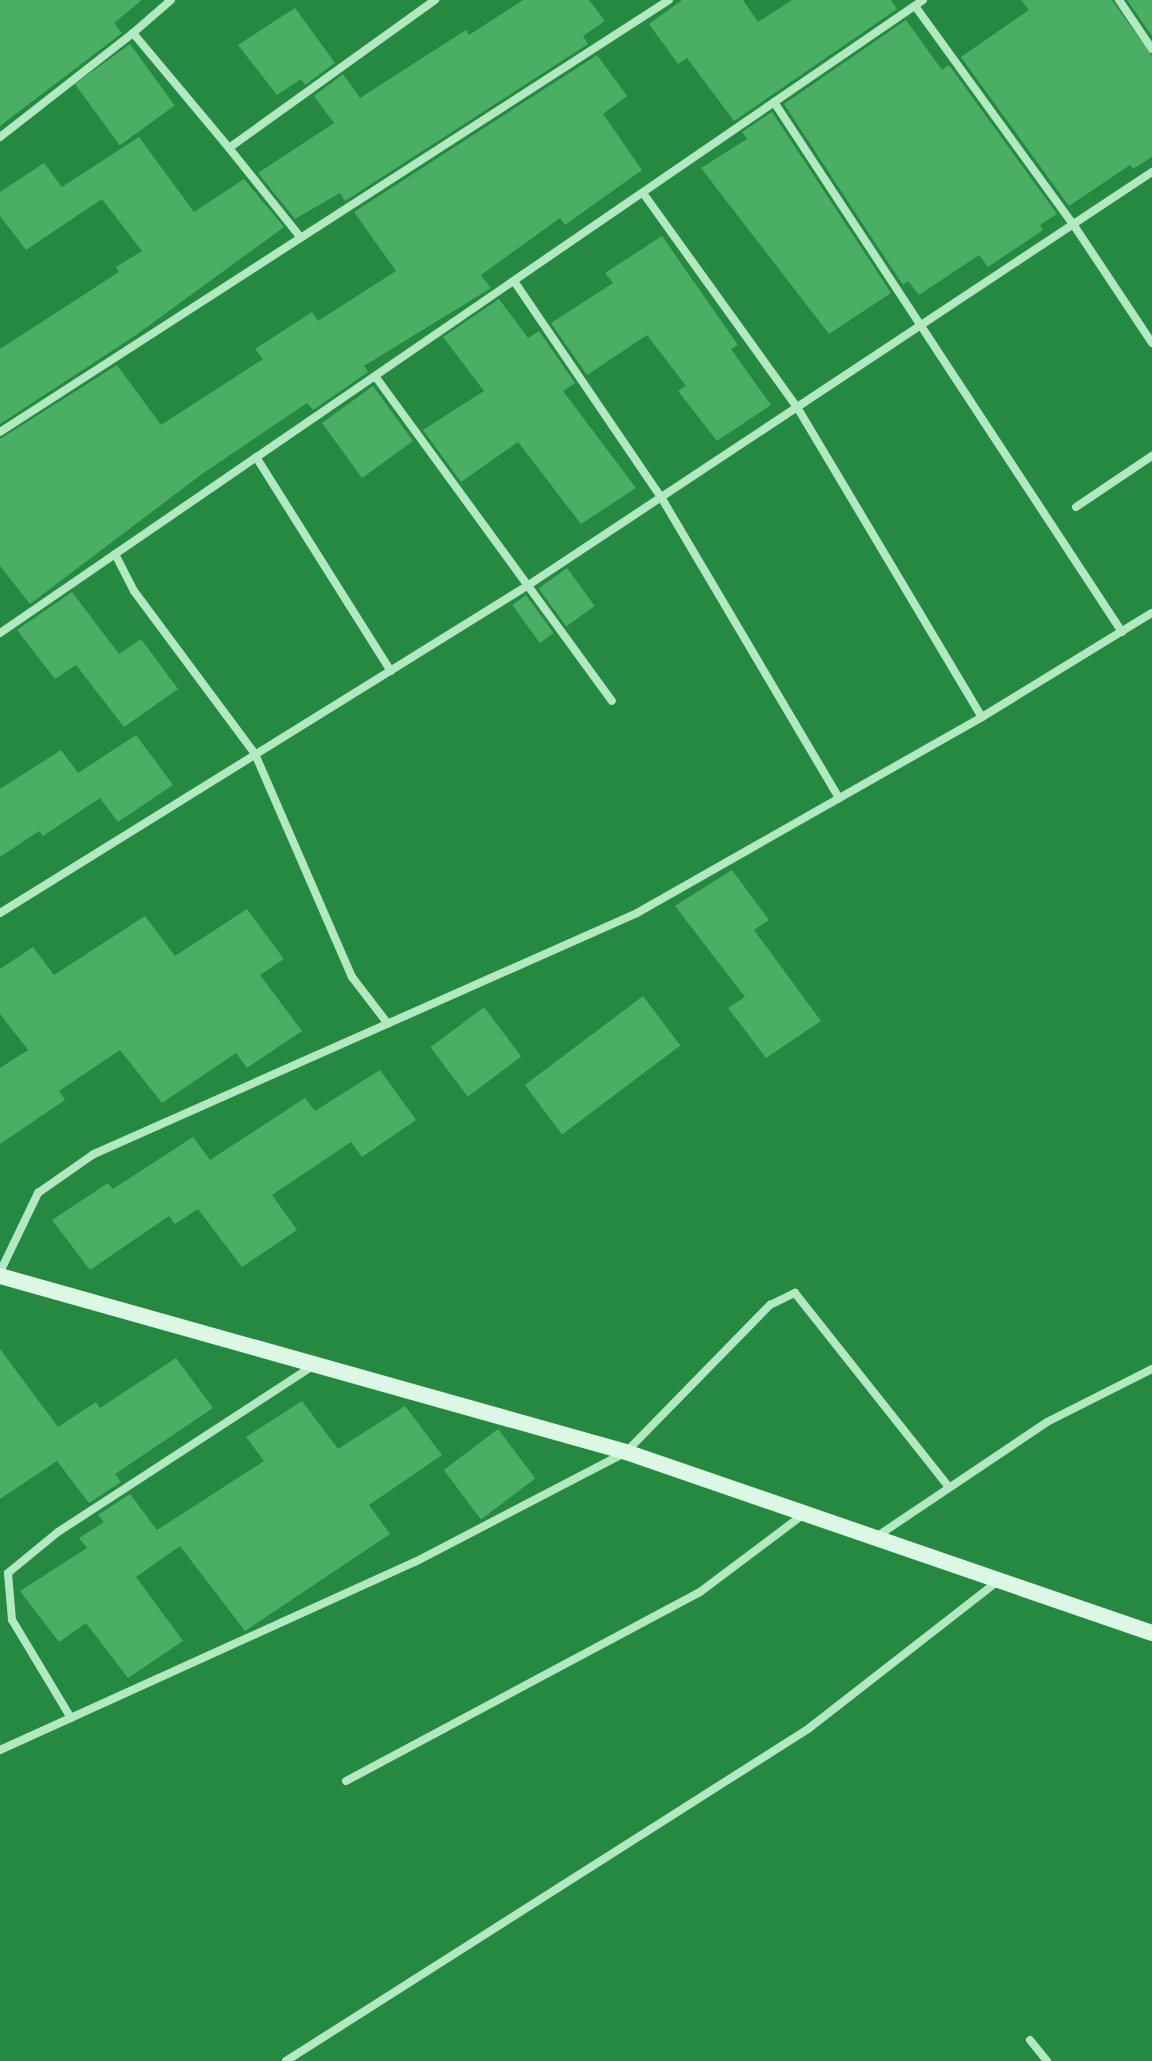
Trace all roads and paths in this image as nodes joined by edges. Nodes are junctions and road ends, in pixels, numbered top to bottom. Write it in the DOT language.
graph roads {
  1 [pos="171,0"];
  2 [pos="435,0"];
  3 [pos="669,0"];
  4 [pos="923,0"];
  5 [pos="1119,0"];
  6 [pos="915,6"];
  7 [pos="133,33"];
  8 [pos="1152,49"];
  9 [pos="774,102"];
  10 [pos="0,137"];
  11 [pos="229,148"];
  12 [pos="1152,172"];
  13 [pos="643,193"];
  14 [pos="1073,224"];
  15 [pos="301,238"];
  16 [pos="514,281"];
  17 [pos="920,326"];
  18 [pos="1152,343"];
  19 [pos="375,376"];
  20 [pos="797,407"];
  21 [pos="0,432"];
  22 [pos="1152,456"];
  23 [pos="256,457"];
  24 [pos="661,497"];
  25 [pos="1076,507"];
  26 [pos="115,554"];
  27 [pos="527,586"];
  28 [pos="1152,613"];
  29 [pos="1122,632"];
  30 [pos="0,633"];
  31 [pos="391,671"];
  32 [pos="612,701"];
  33 [pos="982,717"];
  34 [pos="255,754"];
  35 [pos="839,798"];
  36 [pos="0,913"];
  37 [pos="388,1024"];
  38 [pos="0,1274"];
  39 [pos="315,1364"];
  40 [pos="1152,1369"];
  41 [pos="626,1452"];
  42 [pos="949,1487"];
  43 [pos="804,1513"];
  44 [pos="875,1538"];
  45 [pos="999,1580"];
  46 [pos="1152,1633"];
  47 [pos="71,1718"];
  48 [pos="0,1750"];
  49 [pos="346,1781"];
  50 [pos="1030,2040"];
  51 [pos="286,2061"];
  52 [pos="1047,2061"];
  1 -- 7 [label="street"];
  2 -- 11 [label="street"];
  3 -- 15 [label="street"];
  4 -- 6 [label="street"];
  5 -- 8 [label="street"];
  6 -- 9 [label="street"];
  6 -- 14 [label="street"];
  7 -- 10 [label="street"];
  7 -- 11 [label="street"];
  9 -- 13 [label="street"];
  9 -- 17 [label="street"];
  11 -- 15 [label="street"];
  12 -- 14 [label="street"];
  13 -- 16 [label="street"];
  13 -- 20 [label="street"];
  14 -- 17 [label="street"];
  14 -- 18 [label="street"];
  15 -- 21 [label="street"];
  16 -- 19 [label="street"];
  16 -- 24 [label="street"];
  17 -- 20 [label="street"];
  17 -- 29 [label="street"];
  19 -- 23 [label="street"];
  19 -- 27 [label="street"];
  20 -- 24 [label="street"];
  20 -- 33 [label="street"];
  22 -- 25 [label="street"];
  23 -- 26 [label="street"];
  23 -- 31 [label="street"];
  24 -- 27 [label="street"];
  24 -- 35 [label="street"];
  26 -- 30 [label="street"];
  26 -- 34 [label="street"];
  27 -- 31 [label="street"];
  27 -- 32 [label="street"];
  28 -- 29 [label="street"];
  29 -- 33 [label="street"];
  31 -- 34 [label="street"];
  33 -- 35 [label="street"];
  34 -- 36 [label="street"];
  34 -- 37 [label="street"];
  35 -- 37 [label="street"];
  37 -- 38 [label="street"];
  38 -- 39 [label="street"];
  39 -- 41 [label="street"];
  39 -- 47 [label="street"];
  40 -- 42 [label="street"];
  41 -- 42 [label="street"];
  41 -- 43 [label="street"];
  41 -- 47 [label="street"];
  42 -- 44 [label="street"];
  43 -- 44 [label="street"];
  43 -- 49 [label="street"];
  44 -- 45 [label="street"];
  45 -- 46 [label="street"];
  45 -- 51 [label="street"];
  47 -- 48 [label="street"];
  50 -- 52 [label="street"];
}
